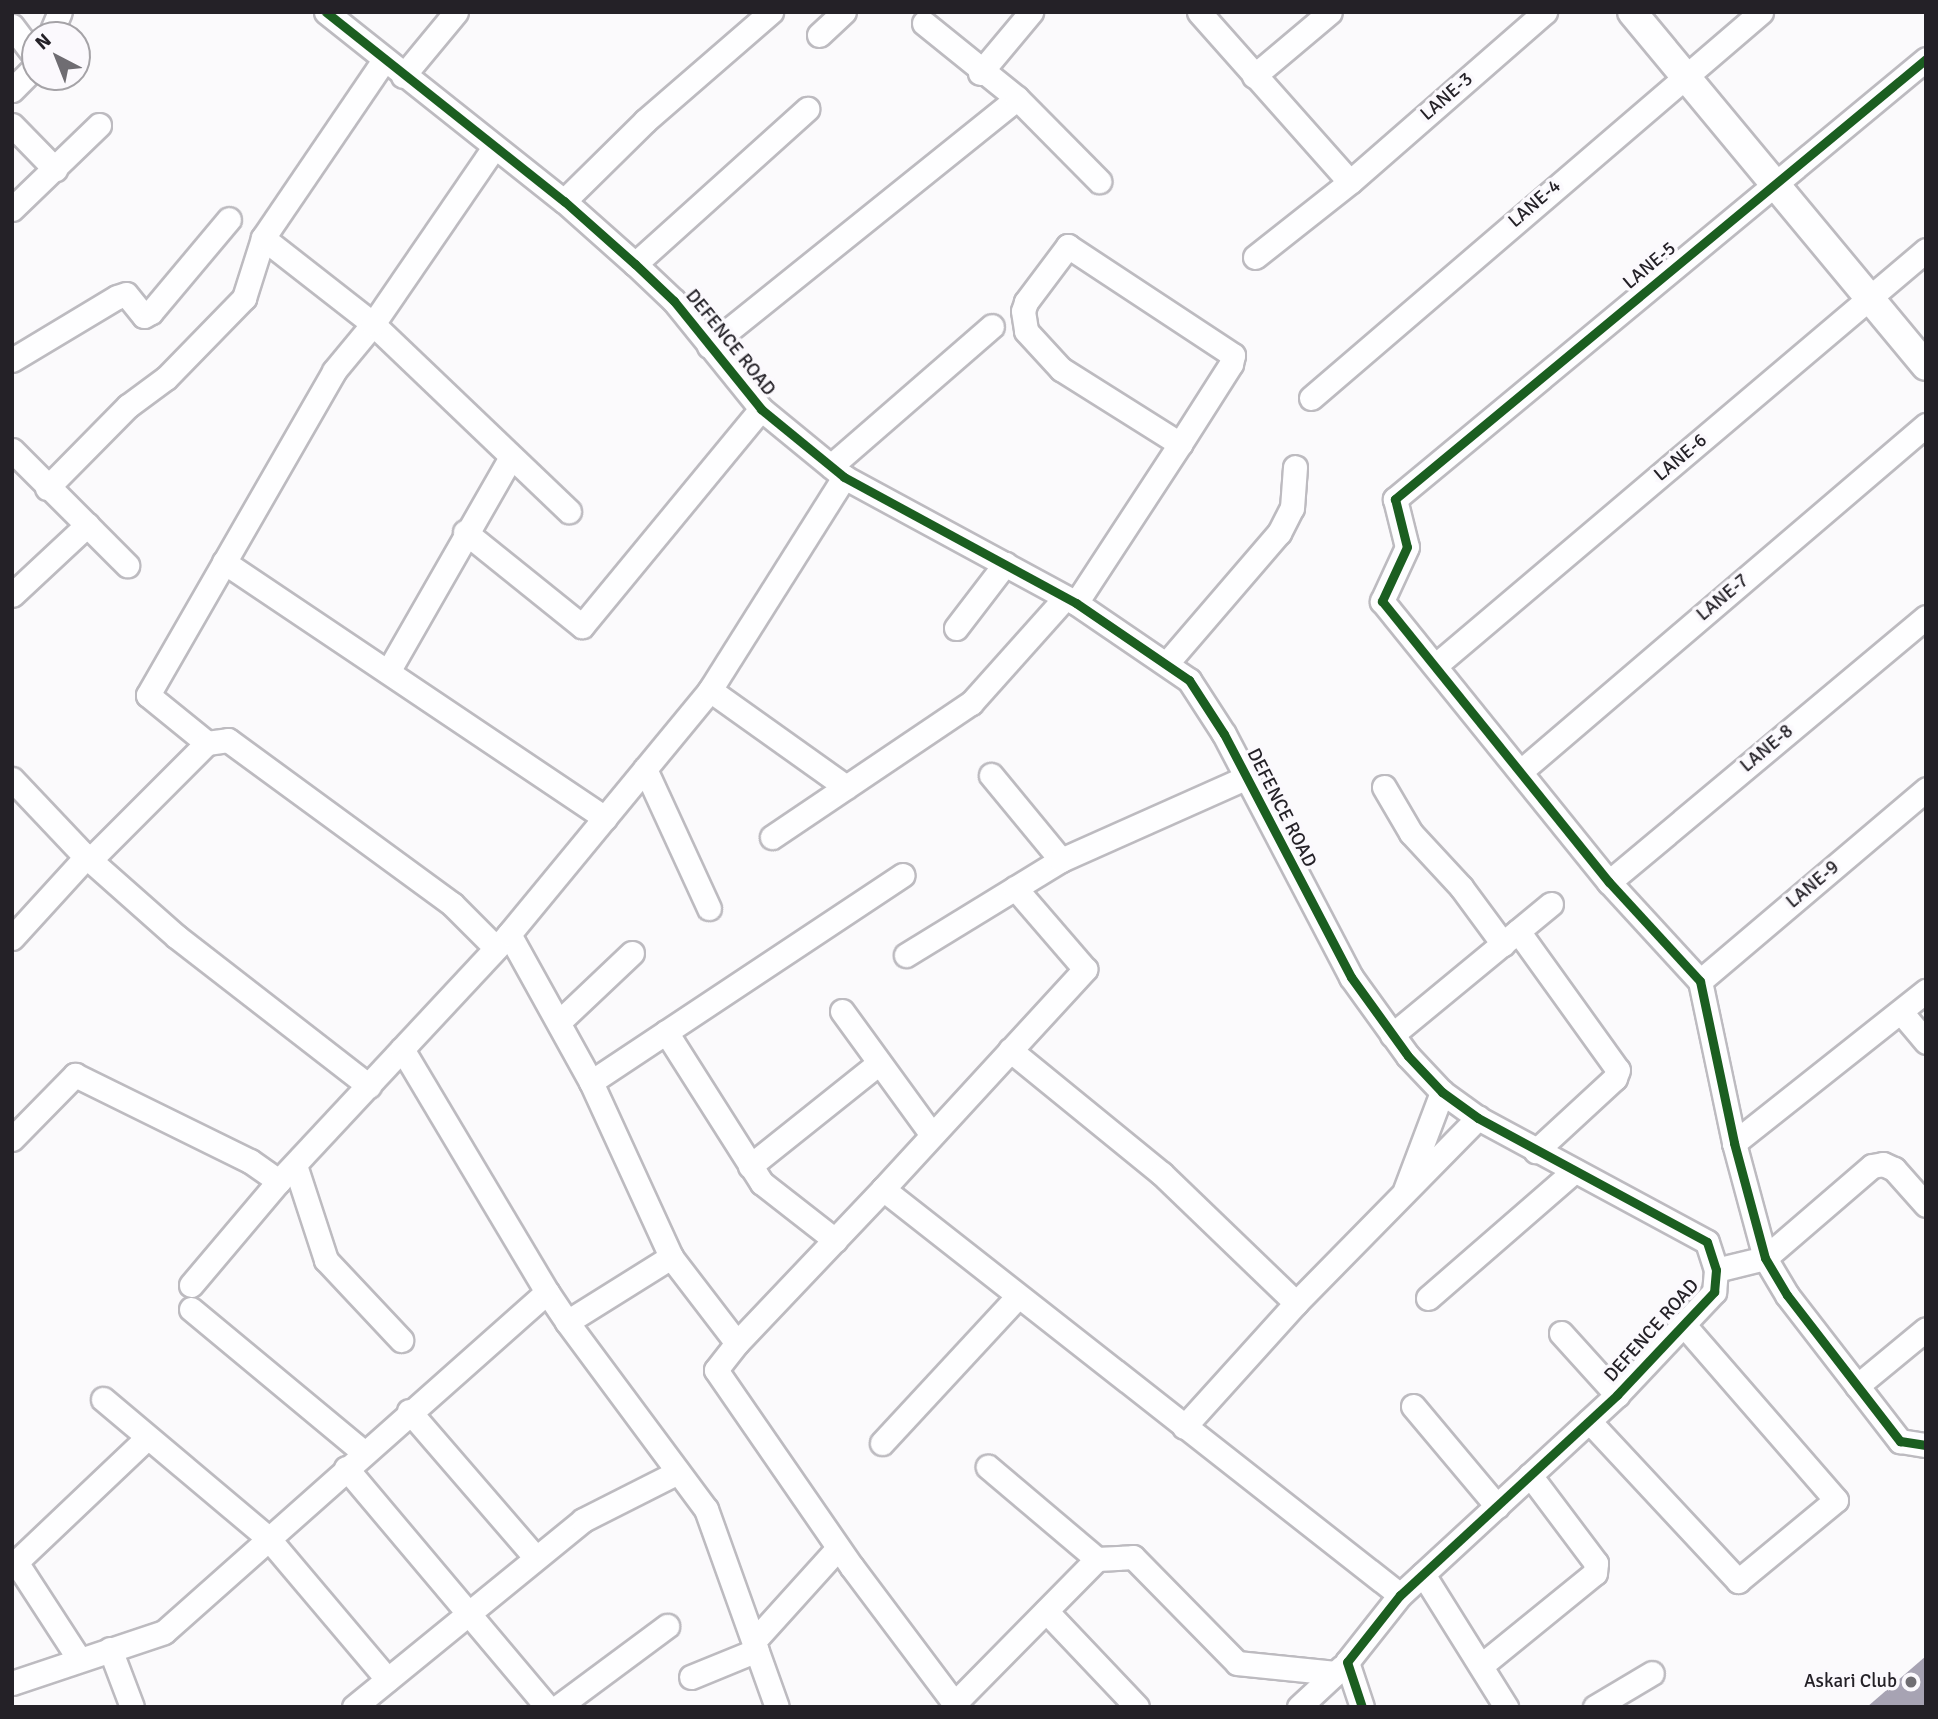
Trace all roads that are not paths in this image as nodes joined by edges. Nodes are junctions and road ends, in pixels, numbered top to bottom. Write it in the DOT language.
graph roads {
  1 [pos="326,12"];
  2 [pos="456,12"];
  3 [pos="771,12"];
  4 [pos="844,12"];
  5 [pos="1031,12"];
  6 [pos="1199,12"];
  7 [pos="1330,12"];
  8 [pos="1545,12"];
  9 [pos="1632,12"];
  10 [pos="1761,12"];
  11 [pos="924,23"];
  12 [pos="819,35"];
  13 [pos="1926,59"];
  14 [pos="384,60"];
  15 [pos="980,72"];
  16 [pos="403,76"];
  17 [pos="1254,76"];
  18 [pos="1685,76"];
  19 [pos="1017,99"];
  20 [pos="807,109"];
  21 [pos="12,125"];
  22 [pos="99,125"];
  23 [pos="494,146"];
  24 [pos="55,169"];
  25 [pos="1099,181"];
  26 [pos="1350,182"];
  27 [pos="1775,185"];
  28 [pos="564,201"];
  29 [pos="12,209"];
  30 [pos="229,219"];
  31 [pos="263,238"];
  32 [pos="1926,250"];
  33 [pos="1255,257"];
  34 [pos="635,264"];
  35 [pos="1870,298"];
  36 [pos="373,324"];
  37 [pos="992,326"];
  38 [pos="709,346"];
  39 [pos="12,360"];
  40 [pos="1926,366"];
  41 [pos="1311,398"];
  42 [pos="761,409"];
  43 [pos="1926,425"];
  44 [pos="1180,444"];
  45 [pos="12,450"];
  46 [pos="510,459"];
  47 [pos="1295,467"];
  48 [pos="837,472"];
  49 [pos="47,488"];
  50 [pos="569,511"];
  51 [pos="86,525"];
  52 [pos="465,531"];
  53 [pos="224,562"];
  54 [pos="1005,564"];
  55 [pos="127,565"];
  56 [pos="12,595"];
  57 [pos="1070,601"];
  58 [pos="1926,617"];
  59 [pos="956,628"];
  60 [pos="1167,663"];
  61 [pos="1436,665"];
  62 [pos="389,670"];
  63 [pos="710,690"];
  64 [pos="207,743"];
  65 [pos="645,769"];
  66 [pos="1521,771"];
  67 [pos="991,775"];
  68 [pos="1245,778"];
  69 [pos="12,779"];
  70 [pos="1384,786"];
  71 [pos="846,787"];
  72 [pos="1926,789"];
  73 [pos="605,818"];
  74 [pos="772,837"];
  75 [pos="90,857"];
  76 [pos="1060,860"];
  77 [pos="904,875"];
  78 [pos="1609,882"];
  79 [pos="1015,888"];
  80 [pos="1551,904"];
  81 [pos="709,908"];
  82 [pos="1511,937"];
  83 [pos="12,938"];
  84 [pos="503,941"];
  85 [pos="632,953"];
  86 [pos="906,954"];
  87 [pos="1700,981"];
  88 [pos="1926,991"];
  89 [pos="842,1011"];
  90 [pos="1901,1012"];
  91 [pos="560,1021"];
  92 [pos="666,1032"];
  93 [pos="1392,1035"];
  94 [pos="1926,1042"];
  95 [pos="402,1049"];
  96 [pos="1010,1050"];
  97 [pos="880,1063"];
  98 [pos="591,1082"];
  99 [pos="369,1086"];
  100 [pos="1442,1092"];
  101 [pos="1478,1118"];
  102 [pos="932,1135"];
  103 [pos="12,1139"];
  104 [pos="1734,1143"];
  105 [pos="1536,1151"];
  106 [pos="750,1166"];
  107 [pos="1574,1171"];
  108 [pos="287,1173"];
  109 [pos="883,1189"];
  110 [pos="1401,1200"];
  111 [pos="1926,1205"];
  112 [pos="835,1240"];
  113 [pos="671,1257"];
  114 [pos="1765,1258"];
  115 [pos="1716,1270"];
  116 [pos="191,1285"];
  117 [pos="547,1292"];
  118 [pos="1018,1296"];
  119 [pos="1428,1298"];
  120 [pos="1296,1303"];
  121 [pos="191,1308"];
  122 [pos="567,1322"];
  123 [pos="1684,1324"];
  124 [pos="1926,1329"];
  125 [pos="1561,1333"];
  126 [pos="401,1340"];
  127 [pos="737,1343"];
  128 [pos="1857,1386"];
  129 [pos="1617,1395"];
  130 [pos="103,1399"];
  131 [pos="1413,1406"];
  132 [pos="409,1411"];
  133 [pos="1589,1421"];
  134 [pos="1184,1427"];
  135 [pos="145,1440"];
  136 [pos="882,1443"];
  137 [pos="1926,1445"];
  138 [pos="363,1452"];
  139 [pos="988,1467"];
  140 [pos="346,1468"];
  141 [pos="678,1472"];
  142 [pos="1531,1475"];
  143 [pos="1497,1506"];
  144 [pos="268,1538"];
  145 [pos="838,1548"];
  146 [pos="536,1558"];
  147 [pos="1097,1559"];
  148 [pos="14,1564"];
  149 [pos="1423,1574"];
  150 [pos="1400,1595"];
  151 [pos="1046,1611"];
  152 [pos="467,1612"];
  153 [pos="667,1626"];
  154 [pos="755,1646"];
  155 [pos="110,1649"];
  156 [pos="79,1659"];
  157 [pos="1483,1664"];
  158 [pos="1341,1668"];
  159 [pos="1652,1673"];
  160 [pos="691,1677"];
  161 [pos="387,1679"];
  162 [pos="12,1682"];
  163 [pos="956,1705"];
  164 [pos="132,1707"];
  165 [pos="354,1707"];
  166 [pos="547,1707"];
  167 [pos="558,1707"];
  168 [pos="777,1707"];
  169 [pos="1137,1707"];
  170 [pos="1299,1707"];
  171 [pos="1362,1707"];
  172 [pos="1506,1707"];
  173 [pos="1595,1707"];
  1 -- 14 [label="street, DEFENCE ROAD"];
  2 -- 16 [label="street"];
  3 -- 28 [label="street"];
  4 -- 12 [label="street"];
  5 -- 15 [label="street"];
  6 -- 17 [label="street"];
  7 -- 17 [label="street"];
  8 -- 26 [label="street, LANE-3"];
  9 -- 18 [label="street"];
  10 -- 18 [label="street, LANE-4"];
  11 -- 15 [label="street"];
  13 -- 27 [label="street, LANE-5"];
  14 -- 16 [label="street, DEFENCE ROAD"];
  14 -- 31 [label="street"];
  15 -- 19 [label="street"];
  16 -- 23 [label="street, DEFENCE ROAD"];
  17 -- 26 [label="street"];
  18 -- 27 [label="street"];
  18 -- 41 [label="street, LANE-4"];
  19 -- 25 [label="street"];
  19 -- 38 [label="street"];
  20 -- 34 [label="street"];
  21 -- 24 [label="street"];
  22 -- 24 [label="street"];
  23 -- 28 [label="street, DEFENCE ROAD"];
  23 -- 36 [label="street"];
  24 -- 29 [label="street"];
  26 -- 33 [label="street, LANE-3"];
  27 -- 35 [label="street"];
  27 -- 61 [label="street, LANE-5"];
  28 -- 34 [label="street, DEFENCE ROAD"];
  30 -- 39 [label="street"];
  31 -- 36 [label="street"];
  31 -- 49 [label="street"];
  32 -- 35 [label="street, LANE-6"];
  34 -- 38 [label="street, DEFENCE ROAD"];
  35 -- 40 [label="street"];
  35 -- 61 [label="street, LANE-6"];
  36 -- 46 [label="street"];
  36 -- 53 [label="street"];
  37 -- 48 [label="street"];
  38 -- 42 [label="street, DEFENCE ROAD"];
  42 -- 48 [label="street, DEFENCE ROAD"];
  42 -- 52 [label="street"];
  43 -- 66 [label="street, LANE-7"];
  44 -- 44 [label="street"];
  44 -- 57 [label="street"];
  45 -- 49 [label="street"];
  46 -- 50 [label="street"];
  46 -- 52 [label="street"];
  47 -- 60 [label="street"];
  48 -- 54 [label="street, DEFENCE ROAD"];
  48 -- 63 [label="street"];
  49 -- 51 [label="street"];
  51 -- 55 [label="street"];
  51 -- 56 [label="street"];
  52 -- 62 [label="street"];
  53 -- 62 [label="street"];
  53 -- 64 [label="street"];
  54 -- 57 [label="street, DEFENCE ROAD"];
  54 -- 59 [label="street"];
  57 -- 60 [label="street, DEFENCE ROAD"];
  57 -- 71 [label="street"];
  58 -- 78 [label="street, LANE-8"];
  60 -- 68 [label="street, DEFENCE ROAD"];
  61 -- 66 [label="street"];
  62 -- 73 [label="street"];
  63 -- 65 [label="street"];
  63 -- 71 [label="street"];
  64 -- 75 [label="street"];
  64 -- 84 [label="street"];
  65 -- 73 [label="street"];
  65 -- 81 [label="street"];
  66 -- 78 [label="street"];
  67 -- 76 [label="street"];
  68 -- 76 [label="street"];
  68 -- 93 [label="street, DEFENCE ROAD"];
  69 -- 75 [label="street"];
  70 -- 82 [label="street"];
  71 -- 74 [label="street"];
  72 -- 87 [label="street, LANE-9"];
  73 -- 84 [label="street"];
  75 -- 83 [label="street"];
  75 -- 99 [label="street"];
  76 -- 79 [label="street"];
  77 -- 92 [label="street"];
  78 -- 87 [label="street"];
  79 -- 86 [label="street"];
  79 -- 96 [label="street"];
  80 -- 82 [label="street"];
  82 -- 93 [label="street"];
  82 -- 105 [label="street"];
  84 -- 91 [label="street"];
  84 -- 95 [label="street"];
  85 -- 91 [label="street"];
  87 -- 104 [label="street"];
  88 -- 90 [label="street"];
  89 -- 97 [label="street"];
  90 -- 94 [label="street"];
  90 -- 104 [label="street"];
  91 -- 98 [label="street"];
  92 -- 98 [label="street"];
  92 -- 106 [label="street"];
  93 -- 100 [label="street, DEFENCE ROAD"];
  95 -- 99 [label="street"];
  95 -- 117 [label="street"];
  96 -- 102 [label="street"];
  96 -- 120 [label="street"];
  97 -- 102 [label="street"];
  97 -- 106 [label="street"];
  98 -- 113 [label="street"];
  99 -- 108 [label="street"];
  100 -- 101 [label="street, DEFENCE ROAD"];
  100 -- 110 [label="street"];
  101 -- 105 [label="street, DEFENCE ROAD"];
  101 -- 110 [label="street"];
  102 -- 109 [label="street"];
  103 -- 108 [label="street"];
  104 -- 114 [label="street"];
  105 -- 107 [label="street, DEFENCE ROAD"];
  106 -- 112 [label="street"];
  107 -- 115 [label="street, DEFENCE ROAD"];
  107 -- 119 [label="street"];
  108 -- 116 [label="street"];
  108 -- 126 [label="street"];
  109 -- 112 [label="street"];
  109 -- 118 [label="street"];
  110 -- 120 [label="street"];
  111 -- 114 [label="street"];
  112 -- 127 [label="street"];
  113 -- 122 [label="street"];
  113 -- 127 [label="street"];
  114 -- 115 [label="street"];
  114 -- 128 [label="street"];
  115 -- 123 [label="street, DEFENCE ROAD"];
  117 -- 122 [label="street"];
  117 -- 132 [label="street"];
  118 -- 134 [label="street"];
  118 -- 136 [label="street"];
  120 -- 134 [label="street"];
  121 -- 138 [label="street"];
  122 -- 141 [label="street"];
  123 -- 129 [label="street, DEFENCE ROAD"];
  123 -- 133 [label="street"];
  124 -- 128 [label="street"];
  125 -- 129 [label="street"];
  127 -- 145 [label="street"];
  128 -- 137 [label="street"];
  129 -- 133 [label="street, DEFENCE ROAD"];
  130 -- 135 [label="street"];
  131 -- 143 [label="street"];
  132 -- 138 [label="street"];
  132 -- 146 [label="street"];
  133 -- 142 [label="street, DEFENCE ROAD"];
  134 -- 150 [label="street"];
  135 -- 144 [label="street"];
  135 -- 148 [label="street"];
  138 -- 140 [label="street"];
  139 -- 147 [label="street"];
  140 -- 144 [label="street"];
  140 -- 152 [label="street"];
  141 -- 146 [label="street"];
  141 -- 154 [label="street"];
  142 -- 143 [label="street, DEFENCE ROAD"];
  142 -- 157 [label="street"];
  143 -- 149 [label="street, DEFENCE ROAD"];
  144 -- 155 [label="street"];
  144 -- 161 [label="street"];
  145 -- 154 [label="street"];
  145 -- 163 [label="street"];
  146 -- 152 [label="street"];
  147 -- 151 [label="street"];
  147 -- 158 [label="street"];
  148 -- 156 [label="street"];
  149 -- 150 [label="street, DEFENCE ROAD"];
  149 -- 157 [label="street"];
  150 -- 158 [label="street, DEFENCE ROAD"];
  151 -- 163 [label="street"];
  151 -- 169 [label="street"];
  152 -- 161 [label="street"];
  152 -- 166 [label="street"];
  153 -- 167 [label="street"];
  154 -- 160 [label="street"];
  154 -- 168 [label="street"];
  155 -- 156 [label="street"];
  155 -- 164 [label="street"];
  156 -- 162 [label="street"];
  157 -- 172 [label="street"];
  158 -- 170 [label="street, DEFENCE ROAD"];
  158 -- 171 [label="street"];
  159 -- 173 [label="street"];
  161 -- 165 [label="street"];
}
